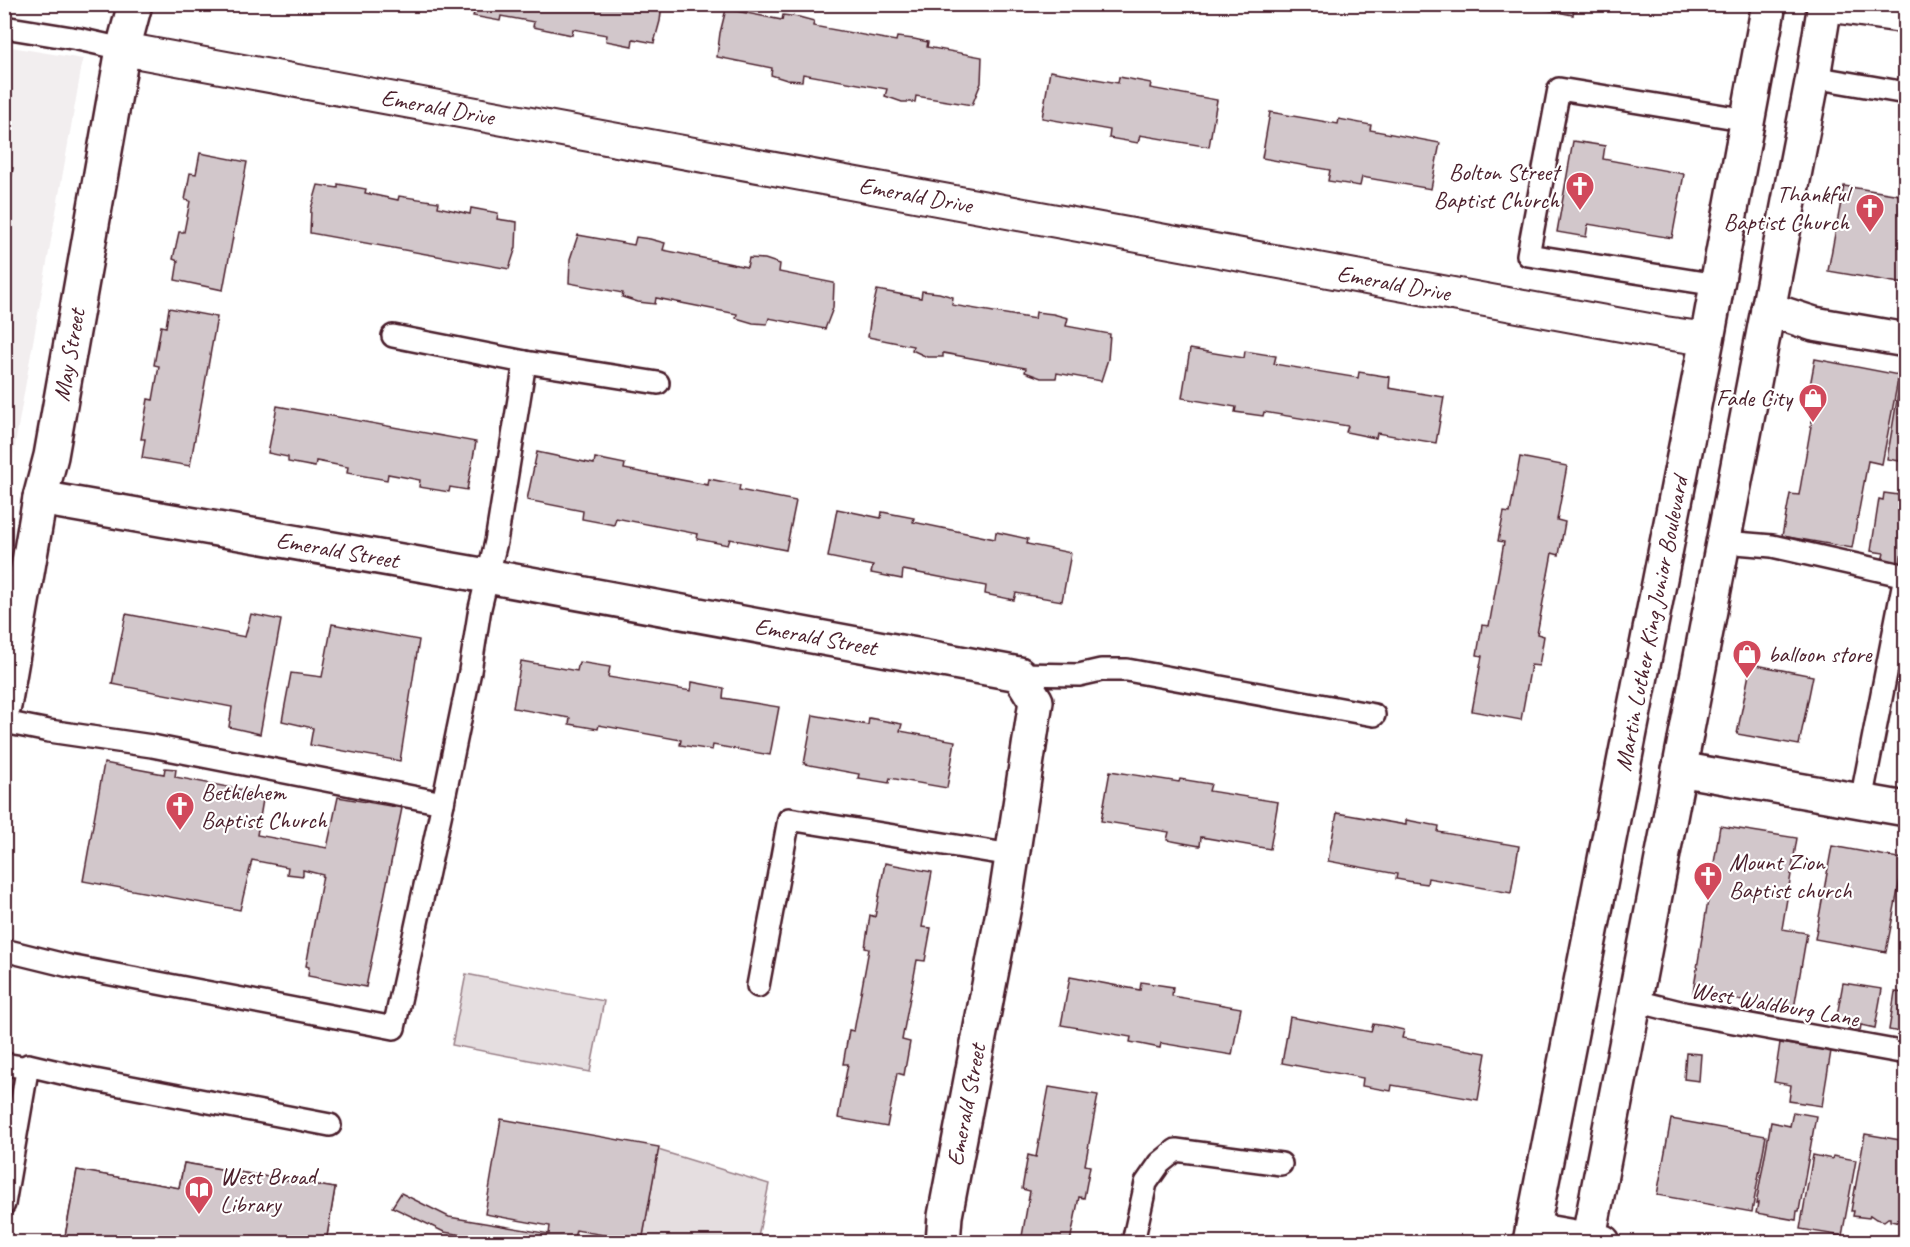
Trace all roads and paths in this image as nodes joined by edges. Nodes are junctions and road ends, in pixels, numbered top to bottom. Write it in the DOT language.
graph roads {
  1 [pos="135,4"];
  2 [pos="1768,4"];
  3 [pos="1825,7"];
  4 [pos="1905,22"];
  5 [pos="4,27"];
  6 [pos="123,49"];
  7 [pos="1813,77"];
  8 [pos="1905,93"];
  9 [pos="1748,120"];
  10 [pos="1717,285"];
  11 [pos="1768,309"];
  12 [pos="393,336"];
  13 [pos="1707,339"];
  14 [pos="1905,340"];
  15 [pos="525,362"];
  16 [pos="658,383"];
  17 [pos="40,498"];
  18 [pos="1724,542"];
  19 [pos="487,576"];
  20 [pos="1905,576"];
  21 [pos="1019,674"];
  22 [pos="4,706"];
  23 [pos="1374,715"];
  24 [pos="4,722"];
  25 [pos="1679,769"];
  26 [pos="1861,801"];
  27 [pos="443,803"];
  28 [pos="1905,809"];
  29 [pos="1012,855"];
  30 [pos="7,950"];
  31 [pos="758,986"];
  32 [pos="1636,1001"];
  33 [pos="1905,1053"];
  34 [pos="4,1064"];
  35 [pos="28,1068"];
  36 [pos="330,1125"];
  37 [pos="1281,1164"];
  38 [pos="4,1204"];
  39 [pos="1532,1236"];
  40 [pos="943,1242"];
  41 [pos="1133,1242"];
  42 [pos="1593,1242"];
  1 -- 6 [label="street, May Street"];
  2 -- 9 [label="street, Martin Luther King Junior Boulevard"];
  3 -- 4 [label="lane"];
  3 -- 7 [label="street"];
  5 -- 6 [label="lane"];
  6 -- 13 [label="street, Emerald Drive"];
  6 -- 17 [label="street, May Street"];
  7 -- 8 [label="lane"];
  7 -- 11 [label="street"];
  9 -- 10 [label="street, Martin Luther King Junior Boulevard"];
  9 -- 10 [label="lane"];
  10 -- 13 [label="street, Martin Luther King Junior Boulevard"];
  11 -- 14 [label="street"];
  11 -- 18 [label="street"];
  12 -- 15 [label="lane"];
  13 -- 39 [label="street, Martin Luther King Junior Boulevard"];
  15 -- 16 [label="lane"];
  15 -- 19 [label="lane"];
  17 -- 19 [label="street, Emerald Street"];
  17 -- 22 [label="street, May Street"];
  18 -- 20 [label="lane"];
  18 -- 25 [label="street"];
  19 -- 21 [label="street, Emerald Street"];
  19 -- 27 [label="lane"];
  20 -- 26 [label="lane"];
  21 -- 23 [label="lane"];
  21 -- 29 [label="street, Emerald Street"];
  24 -- 27 [label="lane"];
  25 -- 26 [label="street"];
  25 -- 32 [label="street"];
  26 -- 28 [label="street"];
  27 -- 30 [label="lane"];
  29 -- 31 [label="lane"];
  29 -- 40 [label="street, Emerald Street"];
  32 -- 33 [label="lane, West Waldburg Lane"];
  32 -- 42 [label="street"];
  34 -- 35 [label="lane"];
  35 -- 36 [label="lane"];
  35 -- 38 [label="lane"];
  37 -- 41 [label="lane"];
  39 -- 42 [label="street"];
}
